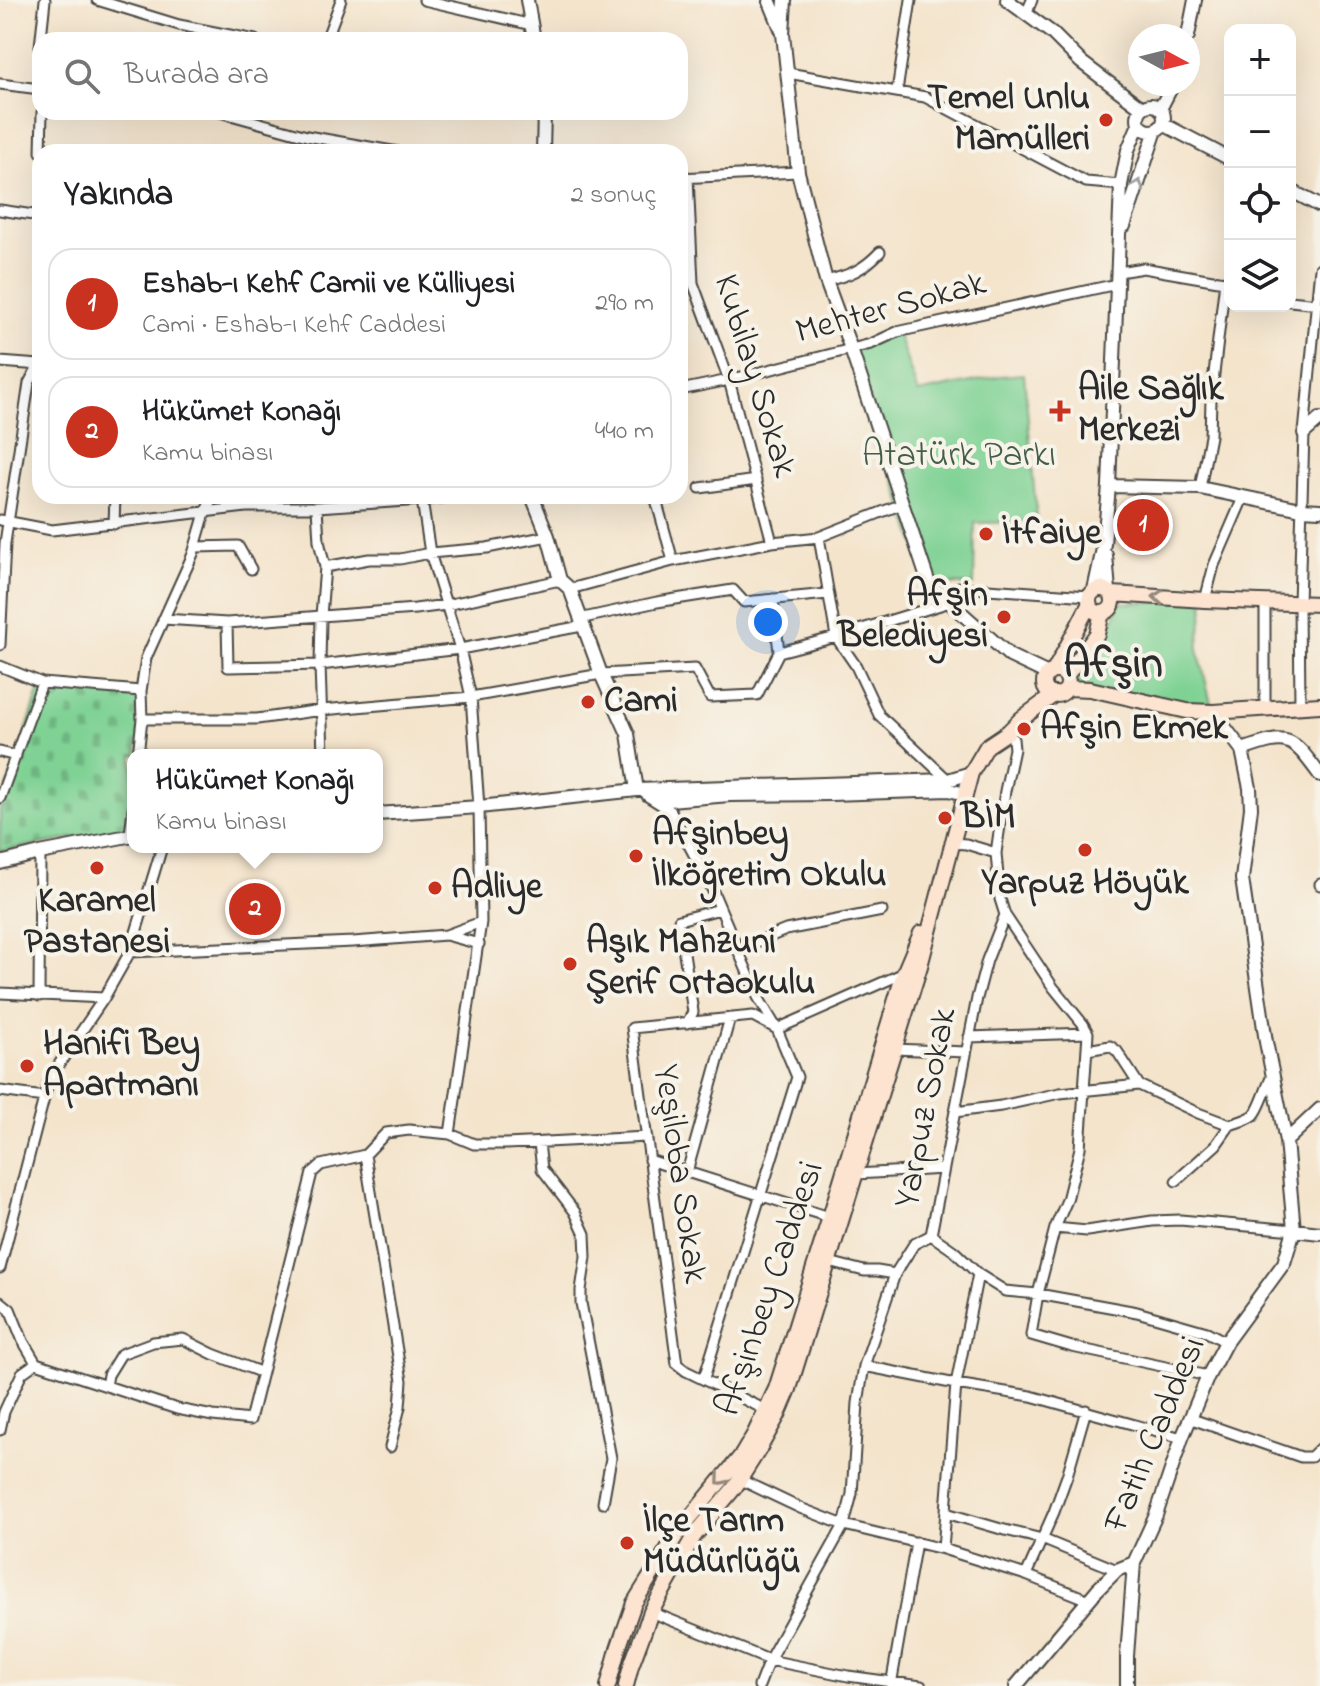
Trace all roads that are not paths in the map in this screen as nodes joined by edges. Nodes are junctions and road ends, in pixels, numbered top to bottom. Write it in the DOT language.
graph roads {
  1 [pos="45,0"];
  2 [pos="97,0"];
  3 [pos="341,0"];
  4 [pos="424,0"];
  5 [pos="527,0"];
  6 [pos="911,0"];
  7 [pos="1007,0"];
  8 [pos="1032,0"];
  9 [pos="1195,0"];
  10 [pos="775,1"];
  11 [pos="1026,14"];
  12 [pos="1190,24"];
  13 [pos="532,25"];
  14 [pos="42,32"];
  15 [pos="214,32"];
  16 [pos="329,32"];
  17 [pos="533,32"];
  18 [pos="788,73"];
  19 [pos="0,84"];
  20 [pos="32,88"];
  21 [pos="897,91"];
  22 [pos="1167,96"];
  23 [pos="1142,108"];
  24 [pos="1160,109"];
  25 [pos="42,120"];
  26 [pos="249,120"];
  27 [pos="544,120"];
  28 [pos="1139,124"];
  29 [pos="1159,127"];
  30 [pos="1130,143"];
  31 [pos="41,144"];
  32 [pos="352,144"];
  33 [pos="543,144"];
  34 [pos="1149,152"];
  35 [pos="1224,156"];
  36 [pos="798,172"];
  37 [pos="688,177"];
  38 [pos="1121,185"];
  39 [pos="1296,193"];
  40 [pos="1320,206"];
  41 [pos="0,210"];
  42 [pos="32,216"];
  43 [pos="688,224"];
  44 [pos="1120,241"];
  45 [pos="880,252"];
  46 [pos="1320,268"];
  47 [pos="1118,278"];
  48 [pos="826,281"];
  49 [pos="1224,281"];
  50 [pos="1296,302"];
  51 [pos="1318,304"];
  52 [pos="1224,310"];
  53 [pos="851,349"];
  54 [pos="0,362"];
  55 [pos="32,364"];
  56 [pos="32,378"];
  57 [pos="729,380"];
  58 [pos="688,388"];
  59 [pos="1320,419"];
  60 [pos="1304,433"];
  61 [pos="756,480"];
  62 [pos="1109,486"];
  63 [pos="700,488"];
  64 [pos="1200,488"];
  65 [pos="1243,498"];
  66 [pos="115,504"];
  67 [pos="209,504"];
  68 [pos="362,504"];
  69 [pos="423,504"];
  70 [pos="535,504"];
  71 [pos="657,504"];
  72 [pos="902,504"];
  73 [pos="317,507"];
  74 [pos="1301,509"];
  75 [pos="1320,510"];
  76 [pos="205,513"];
  77 [pos="5,521"];
  78 [pos="114,524"];
  79 [pos="548,536"];
  80 [pos="819,537"];
  81 [pos="772,542"];
  82 [pos="195,547"];
  83 [pos="430,553"];
  84 [pos="673,561"];
  85 [pos="325,567"];
  86 [pos="251,569"];
  87 [pos="565,585"];
  88 [pos="828,594"];
  89 [pos="1099,595"];
  90 [pos="773,599"];
  91 [pos="1205,600"];
  92 [pos="950,602"];
  93 [pos="1265,602"];
  94 [pos="1299,604"];
  95 [pos="1320,604"];
  96 [pos="446,605"];
  97 [pos="1102,613"];
  98 [pos="321,616"];
  99 [pos="163,619"];
  100 [pos="581,622"];
  101 [pos="227,623"];
  102 [pos="836,637"];
  103 [pos="0,645"];
  104 [pos="460,649"];
  105 [pos="779,652"];
  106 [pos="320,665"];
  107 [pos="0,666"];
  108 [pos="601,674"];
  109 [pos="1056,681"];
  110 [pos="42,683"];
  111 [pos="141,691"];
  112 [pos="471,697"];
  113 [pos="1320,705"];
  114 [pos="1300,706"];
  115 [pos="1265,708"];
  116 [pos="322,710"];
  117 [pos="1213,712"];
  118 [pos="142,719"];
  119 [pos="1008,732"];
  120 [pos="139,749"];
  121 [pos="323,749"];
  122 [pos="1242,750"];
  123 [pos="0,752"];
  124 [pos="16,756"];
  125 [pos="971,773"];
  126 [pos="1320,775"];
  127 [pos="948,780"];
  128 [pos="637,790"];
  129 [pos="965,794"];
  130 [pos="0,798"];
  131 [pos="479,807"];
  132 [pos="383,814"];
  133 [pos="127,836"];
  134 [pos="951,843"];
  135 [pos="40,853"];
  136 [pos="160,853"];
  137 [pos="996,853"];
  138 [pos="0,863"];
  139 [pos="720,909"];
  140 [pos="882,911"];
  141 [pos="1005,915"];
  142 [pos="481,922"];
  143 [pos="446,935"];
  144 [pos="479,944"];
  145 [pos="737,950"];
  146 [pos="130,952"];
  147 [pos="910,975"];
  148 [pos="0,993"];
  149 [pos="39,996"];
  150 [pos="758,997"];
  151 [pos="104,998"];
  152 [pos="753,1016"];
  153 [pos="730,1018"];
  154 [pos="687,1023"];
  155 [pos="777,1029"];
  156 [pos="1088,1033"];
  157 [pos="969,1037"];
  158 [pos="894,1049"];
  159 [pos="1087,1050"];
  160 [pos="966,1052"];
  161 [pos="1273,1074"];
  162 [pos="1139,1085"];
  163 [pos="0,1091"];
  164 [pos="1084,1091"];
  165 [pos="44,1097"];
  166 [pos="1320,1109"];
  167 [pos="955,1112"];
  168 [pos="1230,1125"];
  169 [pos="450,1134"];
  170 [pos="647,1137"];
  171 [pos="1286,1141"];
  172 [pos="539,1143"];
  173 [pos="365,1155"];
  174 [pos="649,1160"];
  175 [pos="944,1169"];
  176 [pos="687,1172"];
  177 [pos="856,1174"];
  178 [pos="1176,1181"];
  179 [pos="760,1194"];
  180 [pos="836,1219"];
  181 [pos="1055,1228"];
  182 [pos="1294,1230"];
  183 [pos="1320,1233"];
  184 [pos="931,1235"];
  185 [pos="3,1246"];
  186 [pos="829,1262"];
  187 [pos="0,1268"];
  188 [pos="895,1274"];
  189 [pos="978,1274"];
  190 [pos="1038,1294"];
  191 [pos="0,1301"];
  192 [pos="1226,1342"];
  193 [pos="36,1363"];
  194 [pos="864,1366"];
  195 [pos="260,1372"];
  196 [pos="1208,1376"];
  197 [pos="704,1378"];
  198 [pos="956,1384"];
  199 [pos="106,1386"];
  200 [pos="1086,1410"];
  201 [pos="2,1412"];
  202 [pos="772,1412"];
  203 [pos="1189,1418"];
  204 [pos="0,1430"];
  205 [pos="1182,1438"];
  206 [pos="390,1447"];
  207 [pos="1320,1448"];
  208 [pos="735,1487"];
  209 [pos="603,1503"];
  210 [pos="946,1513"];
  211 [pos="844,1525"];
  212 [pos="1042,1539"];
  213 [pos="916,1542"];
  214 [pos="943,1549"];
  215 [pos="1134,1563"];
  216 [pos="1117,1570"];
  217 [pos="1026,1575"];
  218 [pos="1089,1600"];
  219 [pos="651,1612"];
  220 [pos="769,1660"];
  221 [pos="847,1681"];
  222 [pos="891,1684"];
  223 [pos="608,1686"];
  224 [pos="626,1686"];
  225 [pos="759,1686"];
  226 [pos="921,1686"];
  227 [pos="1016,1686"];
  228 [pos="1127,1686"];
  1 -- 14 [label="street"];
  2 -- 15 [label="street"];
  3 -- 16 [label="street"];
  4 -- 13 [label="street"];
  5 -- 13 [label="street"];
  6 -- 21 [label="street"];
  7 -- 11 [label="street"];
  8 -- 11 [label="street"];
  9 -- 12 [label="street"];
  10 -- 18 [label="street"];
  11 -- 23 [label="street"];
  13 -- 17 [label="street"];
  18 -- 21 [label="street"];
  18 -- 36 [label="street"];
  19 -- 20 [label="street"];
  21 -- 38 [label="street"];
  22 -- 24 [label="street"];
  23 -- 24 [label="street"];
  23 -- 28 [label="street"];
  24 -- 29 [label="street"];
  25 -- 31 [label="street"];
  26 -- 32 [label="street"];
  27 -- 33 [label="street"];
  28 -- 29 [label="street"];
  28 -- 30 [label="street"];
  29 -- 34 [label="street"];
  29 -- 35 [label="street"];
  30 -- 34 [label="street"];
  30 -- 38 [label="street"];
  44 -- 34 [label="street, one-way"];
  36 -- 37 [label="street"];
  36 -- 48 [label="street"];
  38 -- 44 [label="street"];
  39 -- 40 [label="street"];
  41 -- 42 [label="street"];
  43 -- 57 [label="street, Kubilay Sokak"];
  44 -- 47 [label="street"];
  45 -- 48 [label="street"];
  46 -- 51 [label="street"];
  47 -- 49 [label="street, Mehter Sokak"];
  47 -- 53 [label="street, Mehter Sokak"];
  47 -- 62 [label="street"];
  48 -- 53 [label="street"];
  50 -- 51 [label="street"];
  51 -- 60 [label="street"];
  52 -- 64 [label="street"];
  53 -- 57 [label="street, Mehter Sokak"];
  53 -- 72 [label="street"];
  54 -- 55 [label="street"];
  56 -- 77 [label="street"];
  57 -- 58 [label="street, Mehter Sokak"];
  57 -- 61 [label="street, Kubilay Sokak"];
  59 -- 60 [label="street"];
  60 -- 74 [label="street"];
  61 -- 63 [label="street"];
  61 -- 81 [label="street, Kubilay Sokak"];
  62 -- 64 [label="street"];
  62 -- 89 [label="street"];
  64 -- 65 [label="street"];
  65 -- 74 [label="street"];
  65 -- 91 [label="street"];
  66 -- 78 [label="street"];
  67 -- 76 [label="street"];
  68 -- 73 [label="street"];
  69 -- 83 [label="street"];
  70 -- 79 [label="street"];
  71 -- 84 [label="street"];
  72 -- 80 [label="street"];
  72 -- 92 [label="street"];
  73 -- 76 [label="street"];
  73 -- 85 [label="street"];
  74 -- 75 [label="street"];
  74 -- 94 [label="street"];
  76 -- 78 [label="street"];
  76 -- 82 [label="street"];
  77 -- 78 [label="street"];
  77 -- 103 [label="street"];
  79 -- 83 [label="street"];
  79 -- 87 [label="street"];
  80 -- 81 [label="street"];
  80 -- 88 [label="street"];
  81 -- 84 [label="street"];
  82 -- 86 [label="street"];
  82 -- 99 [label="street"];
  83 -- 85 [label="street"];
  83 -- 96 [label="street"];
  84 -- 87 [label="street"];
  85 -- 98 [label="street"];
  87 -- 96 [label="street"];
  87 -- 100 [label="street"];
  88 -- 90 [label="street"];
  88 -- 102 [label="street"];
  91 -- 89 [label="main road, one-way"];
  89 -- 92 [label="street"];
  89 -- 97 [label="main road"];
  89 -- 97 [label="main road"];
  89 -- 109 [label="main road"];
  90 -- 100 [label="street"];
  90 -- 105 [label="street"];
  91 -- 93 [label="main road"];
  92 -- 102 [label="street"];
  92 -- 109 [label="street"];
  93 -- 94 [label="main road"];
  93 -- 115 [label="street"];
  94 -- 95 [label="main road"];
  94 -- 114 [label="street"];
  96 -- 98 [label="street"];
  96 -- 104 [label="street"];
  97 -- 109 [label="main road"];
  98 -- 101 [label="street"];
  98 -- 106 [label="street"];
  99 -- 101 [label="street"];
  99 -- 111 [label="street"];
  100 -- 104 [label="street"];
  100 -- 108 [label="street"];
  101 -- 106 [label="street"];
  102 -- 105 [label="street"];
  102 -- 127 [label="street"];
  104 -- 106 [label="street"];
  104 -- 112 [label="street"];
  105 -- 108 [label="street"];
  106 -- 116 [label="street"];
  107 -- 110 [label="street"];
  108 -- 112 [label="street"];
  108 -- 128 [label="street"];
  109 -- 117 [label="main road"];
  109 -- 119 [label="main road, Afşinbey Caddesi"];
  110 -- 111 [label="street"];
  110 -- 124 [label="street"];
  111 -- 118 [label="street"];
  112 -- 116 [label="street"];
  112 -- 131 [label="street"];
  113 -- 114 [label="main road"];
  114 -- 115 [label="main road"];
  115 -- 117 [label="main road"];
  116 -- 118 [label="street"];
  116 -- 121 [label="street"];
  117 -- 122 [label="street, Fatih Caddesi"];
  118 -- 120 [label="street"];
  119 -- 125 [label="main road, Afşinbey Caddesi"];
  119 -- 137 [label="street"];
  122 -- 126 [label="street"];
  122 -- 161 [label="street, Fatih Caddesi"];
  123 -- 124 [label="street"];
  124 -- 130 [label="street"];
  125 -- 127 [label="street"];
  125 -- 129 [label="main road, Afşinbey Caddesi"];
  127 -- 128 [label="street"];
  128 -- 129 [label="street"];
  128 -- 131 [label="street"];
  128 -- 139 [label="street"];
  129 -- 134 [label="main road, Afşinbey Caddesi"];
  131 -- 132 [label="street"];
  131 -- 142 [label="street"];
  133 -- 135 [label="street"];
  134 -- 137 [label="street"];
  134 -- 147 [label="main road, Afşinbey Caddesi"];
  135 -- 138 [label="street"];
  135 -- 149 [label="street"];
  136 -- 146 [label="street"];
  137 -- 141 [label="street"];
  139 -- 145 [label="street"];
  139 -- 154 [label="street"];
  140 -- 145 [label="street"];
  141 -- 156 [label="street"];
  141 -- 157 [label="street, Yarpuz Sokak"];
  142 -- 143 [label="street"];
  142 -- 144 [label="street"];
  143 -- 144 [label="street"];
  143 -- 146 [label="street"];
  144 -- 169 [label="street"];
  145 -- 150 [label="street"];
  146 -- 151 [label="street"];
  147 -- 155 [label="street"];
  147 -- 158 [label="main road, Afşinbey Caddesi"];
  147 -- 180 [label="main road, Afşinbey Caddesi"];
  148 -- 149 [label="street"];
  149 -- 151 [label="street"];
  150 -- 152 [label="street"];
  150 -- 155 [label="street"];
  151 -- 165 [label="street"];
  152 -- 153 [label="street, Yeşiloba Sokak"];
  152 -- 155 [label="street"];
  153 -- 154 [label="street, Yeşiloba Sokak"];
  153 -- 176 [label="street"];
  154 -- 170 [label="street, Yeşiloba Sokak"];
  155 -- 179 [label="street"];
  156 -- 157 [label="street"];
  156 -- 159 [label="street"];
  157 -- 160 [label="street, Yarpuz Sokak"];
  158 -- 160 [label="street"];
  158 -- 177 [label="main road, Afşinbey Caddesi"];
  159 -- 162 [label="street"];
  159 -- 164 [label="street"];
  160 -- 167 [label="street, Yarpuz Sokak"];
  161 -- 168 [label="street"];
  161 -- 171 [label="street, Fatih Caddesi"];
  162 -- 164 [label="street"];
  162 -- 168 [label="street"];
  163 -- 165 [label="street"];
  164 -- 167 [label="street"];
  164 -- 181 [label="street"];
  165 -- 185 [label="street"];
  166 -- 171 [label="street"];
  167 -- 175 [label="street, Yarpuz Sokak"];
  168 -- 178 [label="street"];
  169 -- 172 [label="street"];
  169 -- 173 [label="street"];
  170 -- 172 [label="street"];
  170 -- 174 [label="street, Yeşiloba Sokak"];
  171 -- 182 [label="street, Fatih Caddesi"];
  172 -- 209 [label="street"];
  173 -- 195 [label="street"];
  173 -- 206 [label="street"];
  174 -- 176 [label="street"];
  174 -- 197 [label="street, Yeşiloba Sokak"];
  175 -- 177 [label="street"];
  175 -- 184 [label="street, Yarpuz Sokak"];
  176 -- 179 [label="street"];
  177 -- 180 [label="main road, Afşinbey Caddesi"];
  179 -- 180 [label="street"];
  179 -- 197 [label="street"];
  180 -- 186 [label="main road, Afşinbey Caddesi"];
  180 -- 202 [label="main road, Afşinbey Caddesi"];
  181 -- 182 [label="street"];
  181 -- 190 [label="street"];
  182 -- 183 [label="street"];
  182 -- 192 [label="street, Fatih Caddesi"];
  184 -- 188 [label="street"];
  184 -- 189 [label="street, Yarpuz Sokak"];
  185 -- 187 [label="street"];
  186 -- 188 [label="street"];
  186 -- 202 [label="main road, Afşinbey Caddesi"];
  188 -- 194 [label="street"];
  189 -- 190 [label="street, Yarpuz Sokak"];
  189 -- 198 [label="street"];
  190 -- 192 [label="street, Yarpuz Sokak"];
  190 -- 196 [label="street"];
  191 -- 193 [label="street"];
  192 -- 196 [label="street, Fatih Caddesi"];
  193 -- 199 [label="street"];
  193 -- 201 [label="street"];
  194 -- 198 [label="street"];
  194 -- 211 [label="street"];
  195 -- 199 [label="street"];
  195 -- 199 [label="street"];
  196 -- 203 [label="street, Fatih Caddesi"];
  197 -- 202 [label="street, Yeşiloba Sokak"];
  198 -- 200 [label="street"];
  198 -- 210 [label="street"];
  200 -- 205 [label="street"];
  200 -- 212 [label="street"];
  201 -- 204 [label="street"];
  202 -- 208 [label="main road, Afşinbey Caddesi"];
  202 -- 223 [label="main road, Afşinbey Caddesi, one-way"];
  203 -- 205 [label="street, Fatih Caddesi"];
  203 -- 207 [label="street"];
  205 -- 215 [label="street, Fatih Caddesi"];
  208 -- 211 [label="street"];
  208 -- 219 [label="main road, Afşinbey Caddesi"];
  210 -- 212 [label="street"];
  210 -- 214 [label="street"];
  211 -- 213 [label="street"];
  211 -- 220 [label="street"];
  212 -- 216 [label="street"];
  212 -- 217 [label="street"];
  213 -- 214 [label="street"];
  213 -- 222 [label="street"];
  214 -- 217 [label="street"];
  215 -- 216 [label="street, Fatih Caddesi"];
  215 -- 228 [label="street"];
  216 -- 218 [label="street, Fatih Caddesi"];
  217 -- 218 [label="street"];
  218 -- 227 [label="street, Fatih Caddesi"];
  219 -- 220 [label="street"];
  219 -- 224 [label="main road, Afşinbey Caddesi"];
  220 -- 221 [label="street"];
  220 -- 225 [label="street"];
  221 -- 222 [label="street"];
  222 -- 226 [label="street"];
}
